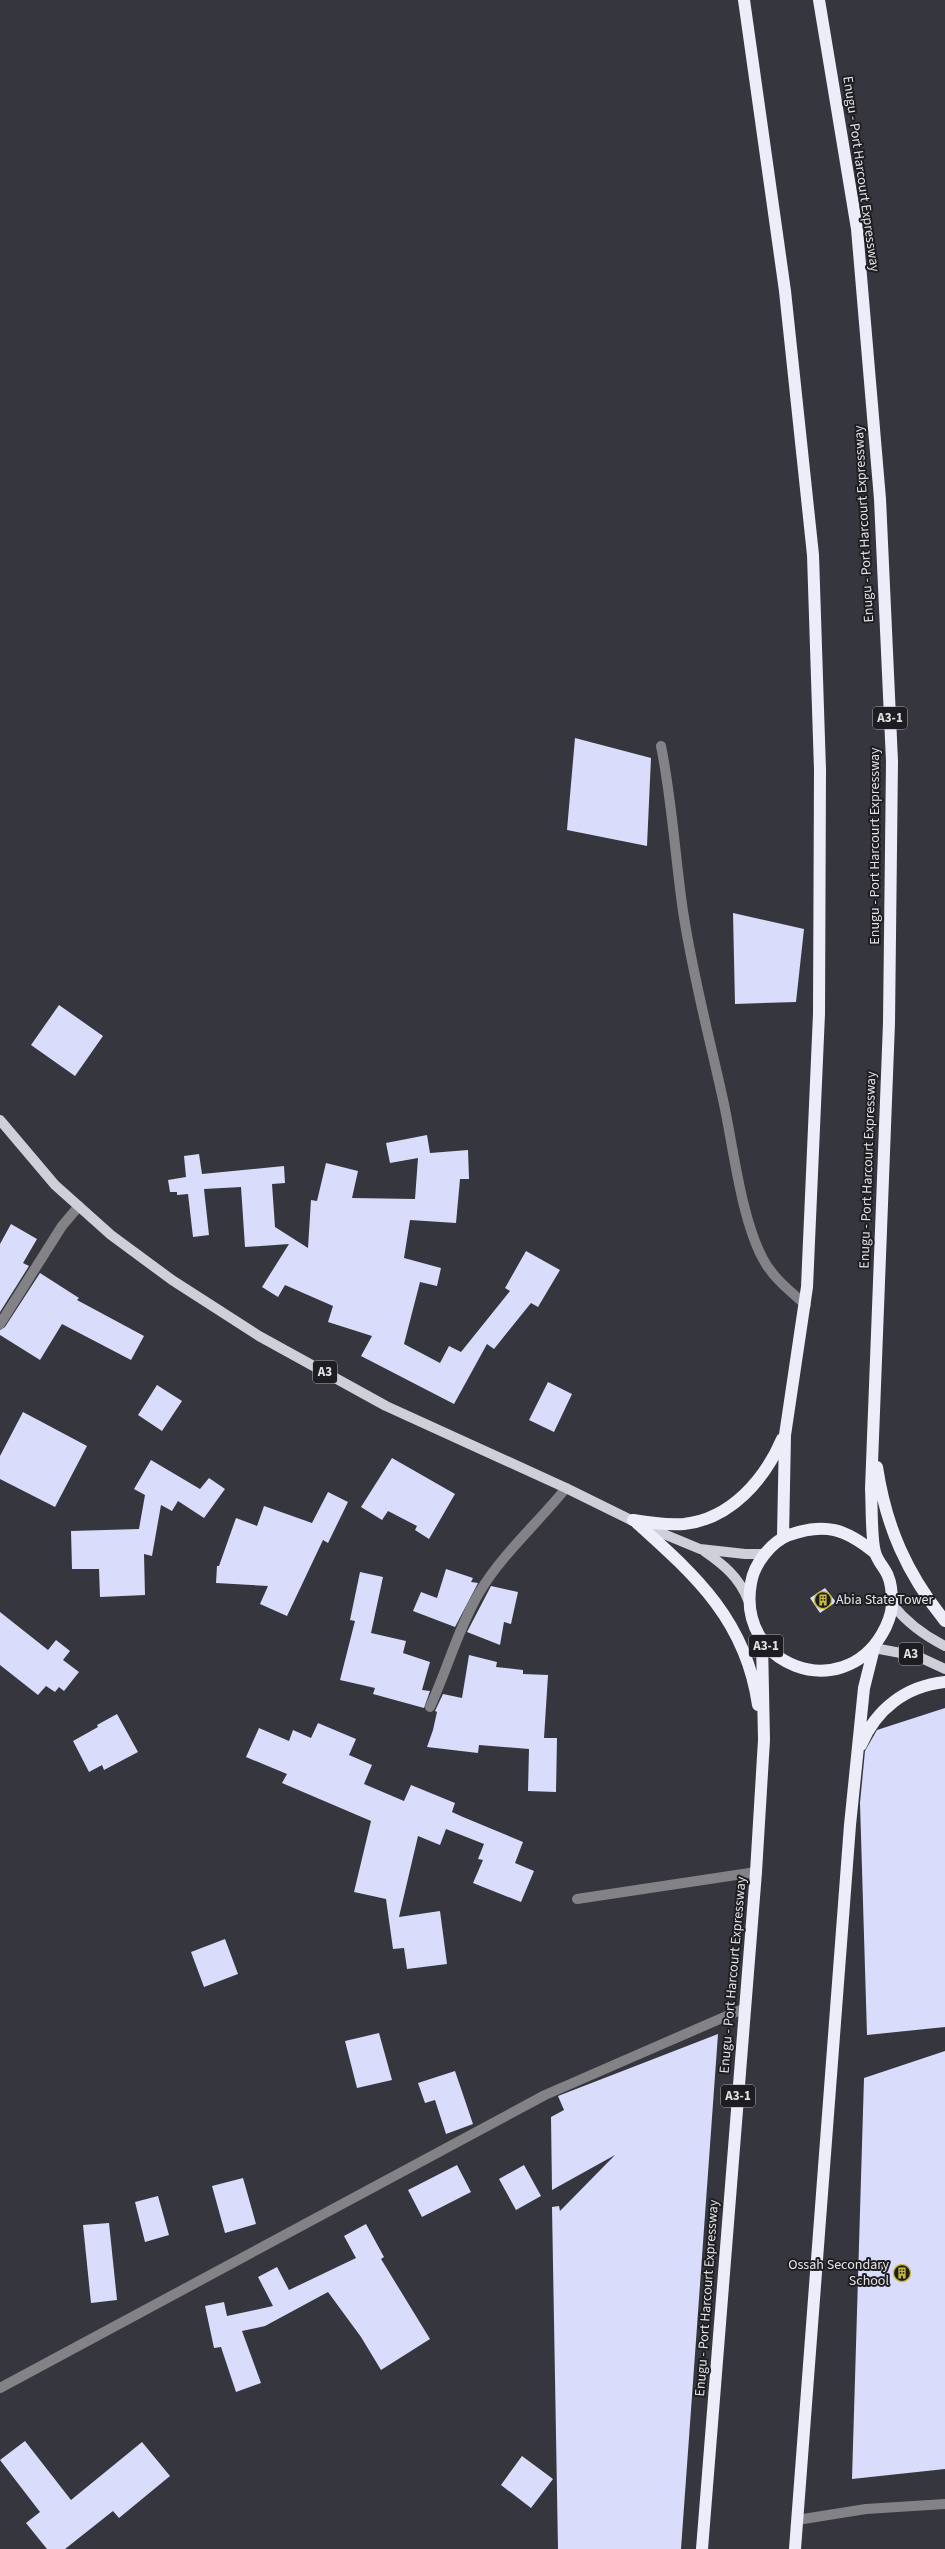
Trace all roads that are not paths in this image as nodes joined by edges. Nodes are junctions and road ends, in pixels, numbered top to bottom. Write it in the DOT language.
graph roads {
  1 [pos="744,0"];
  2 [pos="819,0"];
  3 [pos="661,746"];
  4 [pos="0,1120"];
  5 [pos="79,1206"];
  6 [pos="806,1305"];
  7 [pos="0,1324"];
  8 [pos="784,1435"];
  9 [pos="873,1440"];
  10 [pos="566,1488"];
  11 [pos="633,1522"];
  12 [pos="783,1538"];
  13 [pos="700,1549"];
  14 [pos="875,1552"];
  15 [pos="764,1554"];
  16 [pos="748,1600"];
  17 [pos="892,1604"];
  18 [pos="945,1621"];
  19 [pos="762,1642"];
  20 [pos="945,1646"];
  21 [pos="874,1648"];
  22 [pos="945,1669"];
  23 [pos="945,1682"];
  24 [pos="430,1707"];
  25 [pos="856,1757"];
  26 [pos="763,1760"];
  27 [pos="756,1872"];
  28 [pos="577,1899"];
  29 [pos="745,2008"];
  30 [pos="0,2388"];
  31 [pos="945,2504"];
  32 [pos="797,2520"];
  33 [pos="702,2549"];
  34 [pos="795,2549"];
  1 -- 6 [label="highway"];
  2 -- 9 [label="highway, Enugu - Port Harcourt Expressway / A3-1"];
  3 -- 6 [label="street"];
  4 -- 5 [label="main road, A3"];
  5 -- 7 [label="street"];
  5 -- 10 [label="main road, A3"];
  6 -- 8 [label="highway"];
  8 -- 11 [label="highway"];
  8 -- 12 [label="highway"];
  9 -- 14 [label="highway, Enugu - Port Harcourt Expressway / A3-1"];
  9 -- 18 [label="highway"];
  10 -- 11 [label="main road, A3"];
  10 -- 24 [label="street"];
  11 -- 13 [label="main road, A3"];
  11 -- 26 [label="highway"];
  12 -- 14 [label="highway, A3-1"];
  12 -- 15 [label="highway, A3-1"];
  13 -- 15 [label="main road, A3"];
  13 -- 16 [label="main road, A3"];
  14 -- 17 [label="highway, A3-1"];
  15 -- 16 [label="highway, A3-1"];
  16 -- 19 [label="highway, A3-1"];
  17 -- 20 [label="main road, A3"];
  17 -- 21 [label="highway, A3-1"];
  19 -- 21 [label="highway, A3-1"];
  19 -- 26 [label="highway, Enugu - Port Harcourt Expressway / A3-1"];
  21 -- 22 [label="main road, A3"];
  21 -- 25 [label="highway, A3-1"];
  23 -- 25 [label="highway"];
  25 -- 32 [label="highway, A3-1"];
  26 -- 27 [label="highway, Enugu - Port Harcourt Expressway / A3-1"];
  27 -- 28 [label="street"];
  27 -- 29 [label="highway, Enugu - Port Harcourt Expressway / A3-1"];
  29 -- 30 [label="street"];
  29 -- 33 [label="highway, Enugu - Port Harcourt Expressway / A3-1"];
  31 -- 32 [label="street"];
  32 -- 34 [label="highway, A3-1"];
}
